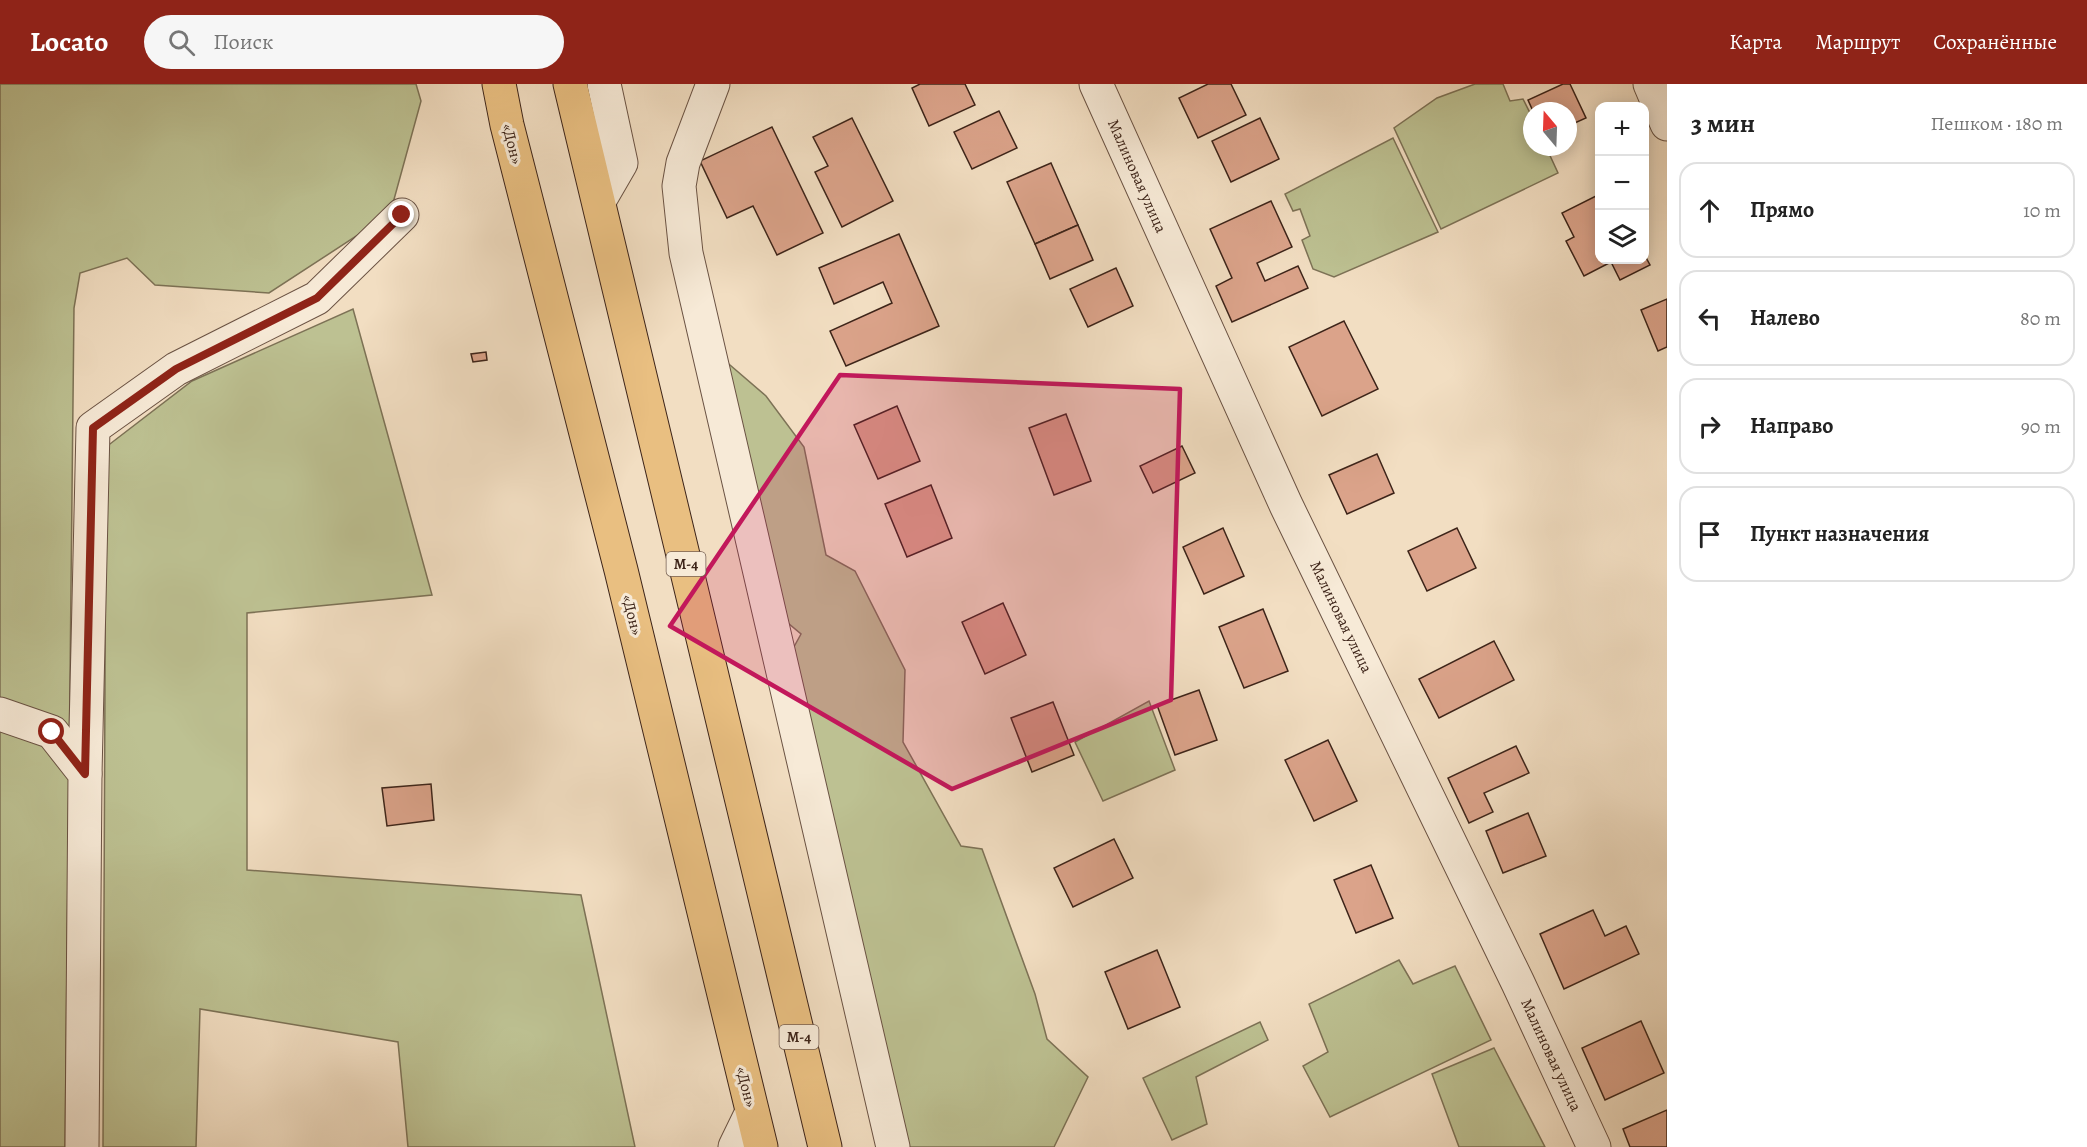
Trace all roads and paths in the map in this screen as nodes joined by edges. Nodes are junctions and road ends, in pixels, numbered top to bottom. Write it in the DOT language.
graph roads {
  1 [pos="499,84"];
  2 [pos="570,84"];
  3 [pos="604,84"];
  4 [pos="713,84"];
  5 [pos="1096,84"];
  6 [pos="1650,84"];
  7 [pos="1667,124"];
  8 [pos="599,201"];
  9 [pos="402,215"];
  10 [pos="0,714"];
  11 [pos="85,774"];
  12 [pos="752,1112"];
  13 [pos="82,1147"];
  14 [pos="735,1147"];
  15 [pos="761,1147"];
  16 [pos="825,1147"];
  17 [pos="893,1147"];
  18 [pos="1594,1147"];
  1 -- 12 [label="highway, «Дон»"];
  2 -- 8 [label="highway, М-4"];
  3 -- 8 [label="street"];
  4 -- 17 [label="street"];
  5 -- 18 [label="street, Малиновая улица"];
  6 -- 7 [label="street"];
  8 -- 16 [label="highway, М-4"];
  9 -- 11 [label="street"];
  10 -- 11 [label="street"];
  11 -- 13 [label="street"];
  12 -- 14 [label="street"];
  12 -- 15 [label="highway, «Дон»"];
}
